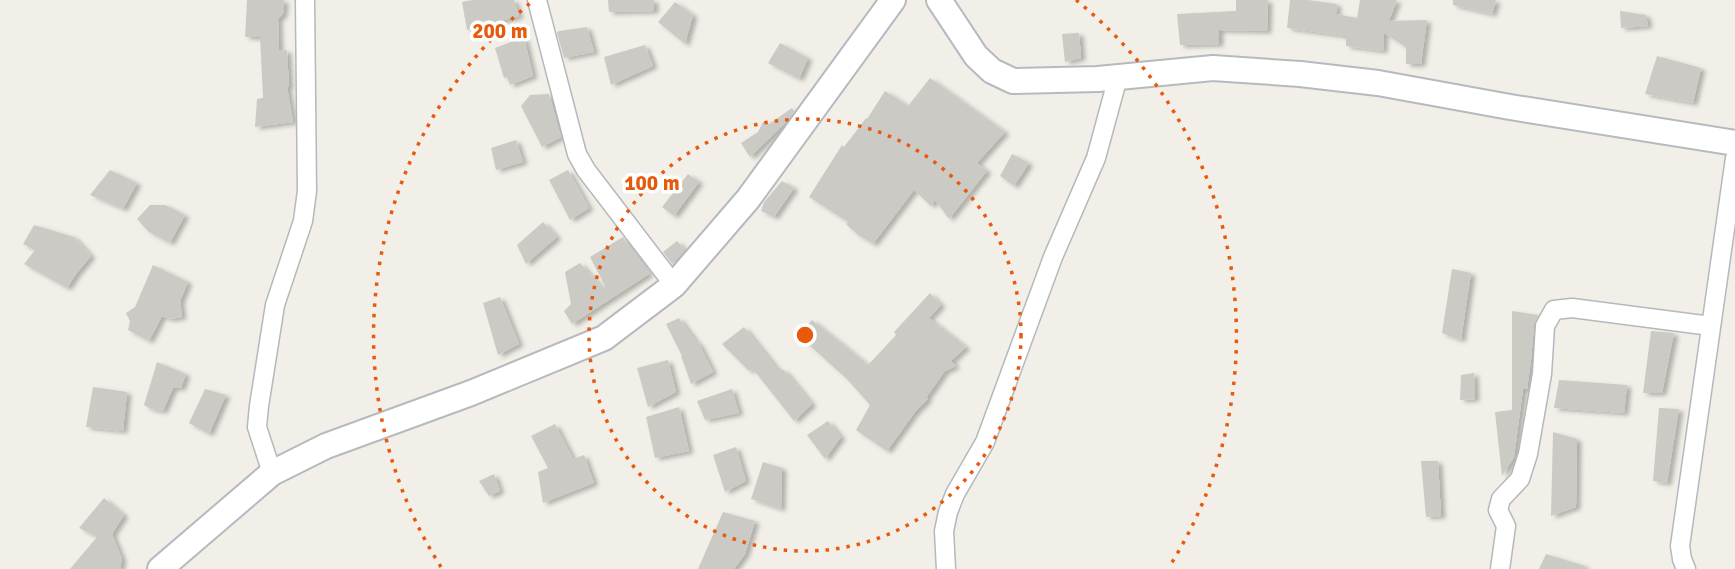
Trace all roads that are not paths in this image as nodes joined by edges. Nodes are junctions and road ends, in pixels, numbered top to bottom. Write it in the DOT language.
graph roads {
  1 [pos="305,0"];
  2 [pos="537,0"];
  3 [pos="893,0"];
  4 [pos="939,0"];
  5 [pos="1118,78"];
  6 [pos="1735,143"];
  7 [pos="1735,158"];
  8 [pos="674,285"];
  9 [pos="1711,326"];
  10 [pos="272,473"];
  11 [pos="160,569"];
  12 [pos="946,569"];
  13 [pos="1500,569"];
  14 [pos="1686,569"];
  1 -- 10 [label="street"];
  2 -- 8 [label="street"];
  3 -- 8 [label="street"];
  4 -- 5 [label="street"];
  5 -- 6 [label="street"];
  5 -- 12 [label="street"];
  7 -- 9 [label="street"];
  8 -- 10 [label="street"];
  9 -- 13 [label="street"];
  9 -- 14 [label="street"];
  10 -- 11 [label="street"];
}
